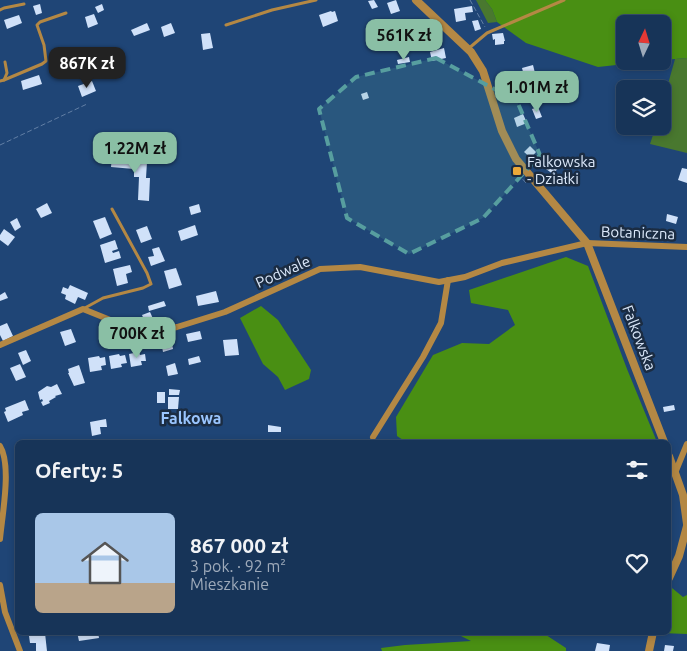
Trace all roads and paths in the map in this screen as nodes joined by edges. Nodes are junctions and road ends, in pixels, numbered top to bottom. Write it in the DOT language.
graph roads {
  1 [pos="316,0"];
  2 [pos="416,0"];
  3 [pos="470,0"];
  4 [pos="564,0"];
  5 [pos="24,4"];
  6 [pos="0,10"];
  7 [pos="66,13"];
  8 [pos="226,25"];
  9 [pos="487,33"];
  10 [pos="468,49"];
  11 [pos="5,62"];
  12 [pos="2,81"];
  13 [pos="87,104"];
  14 [pos="0,145"];
  15 [pos="112,209"];
  16 [pos="587,243"];
  17 [pos="687,247"];
  18 [pos="448,280"];
  19 [pos="83,309"];
  20 [pos="0,345"];
  21 [pos="373,437"];
  22 [pos="663,440"];
  23 [pos="687,444"];
  24 [pos="0,446"];
  25 [pos="671,462"];
  26 [pos="675,473"];
  27 [pos="687,525"];
  28 [pos="0,540"];
  29 [pos="671,574"];
  30 [pos="0,585"];
  31 [pos="652,635"];
  32 [pos="20,651"];
  33 [pos="649,651"];
  1 -- 8 [label="lane"];
  2 -- 10 [label="street, Falkowska"];
  3 -- 9 [label="path"];
  4 -- 9 [label="lane"];
  5 -- 6 [label="lane"];
  7 -- 12 [label="lane"];
  9 -- 10 [label="lane"];
  10 -- 16 [label="street, Falkowska"];
  11 -- 12 [label="lane"];
  13 -- 14 [label="path"];
  15 -- 19 [label="lane"];
  16 -- 17 [label="street, Botaniczna"];
  16 -- 18 [label="street, Podwale"];
  16 -- 22 [label="street, Falkowska"];
  18 -- 19 [label="street, Podwale"];
  18 -- 21 [label="street"];
  19 -- 20 [label="street"];
  23 -- 26 [label="street"];
  24 -- 28 [label="street"];
  25 -- 26 [label="street"];
  26 -- 27 [label="street"];
  27 -- 29 [label="street"];
  30 -- 32 [label="street"];
  31 -- 33 [label="street"];
}
